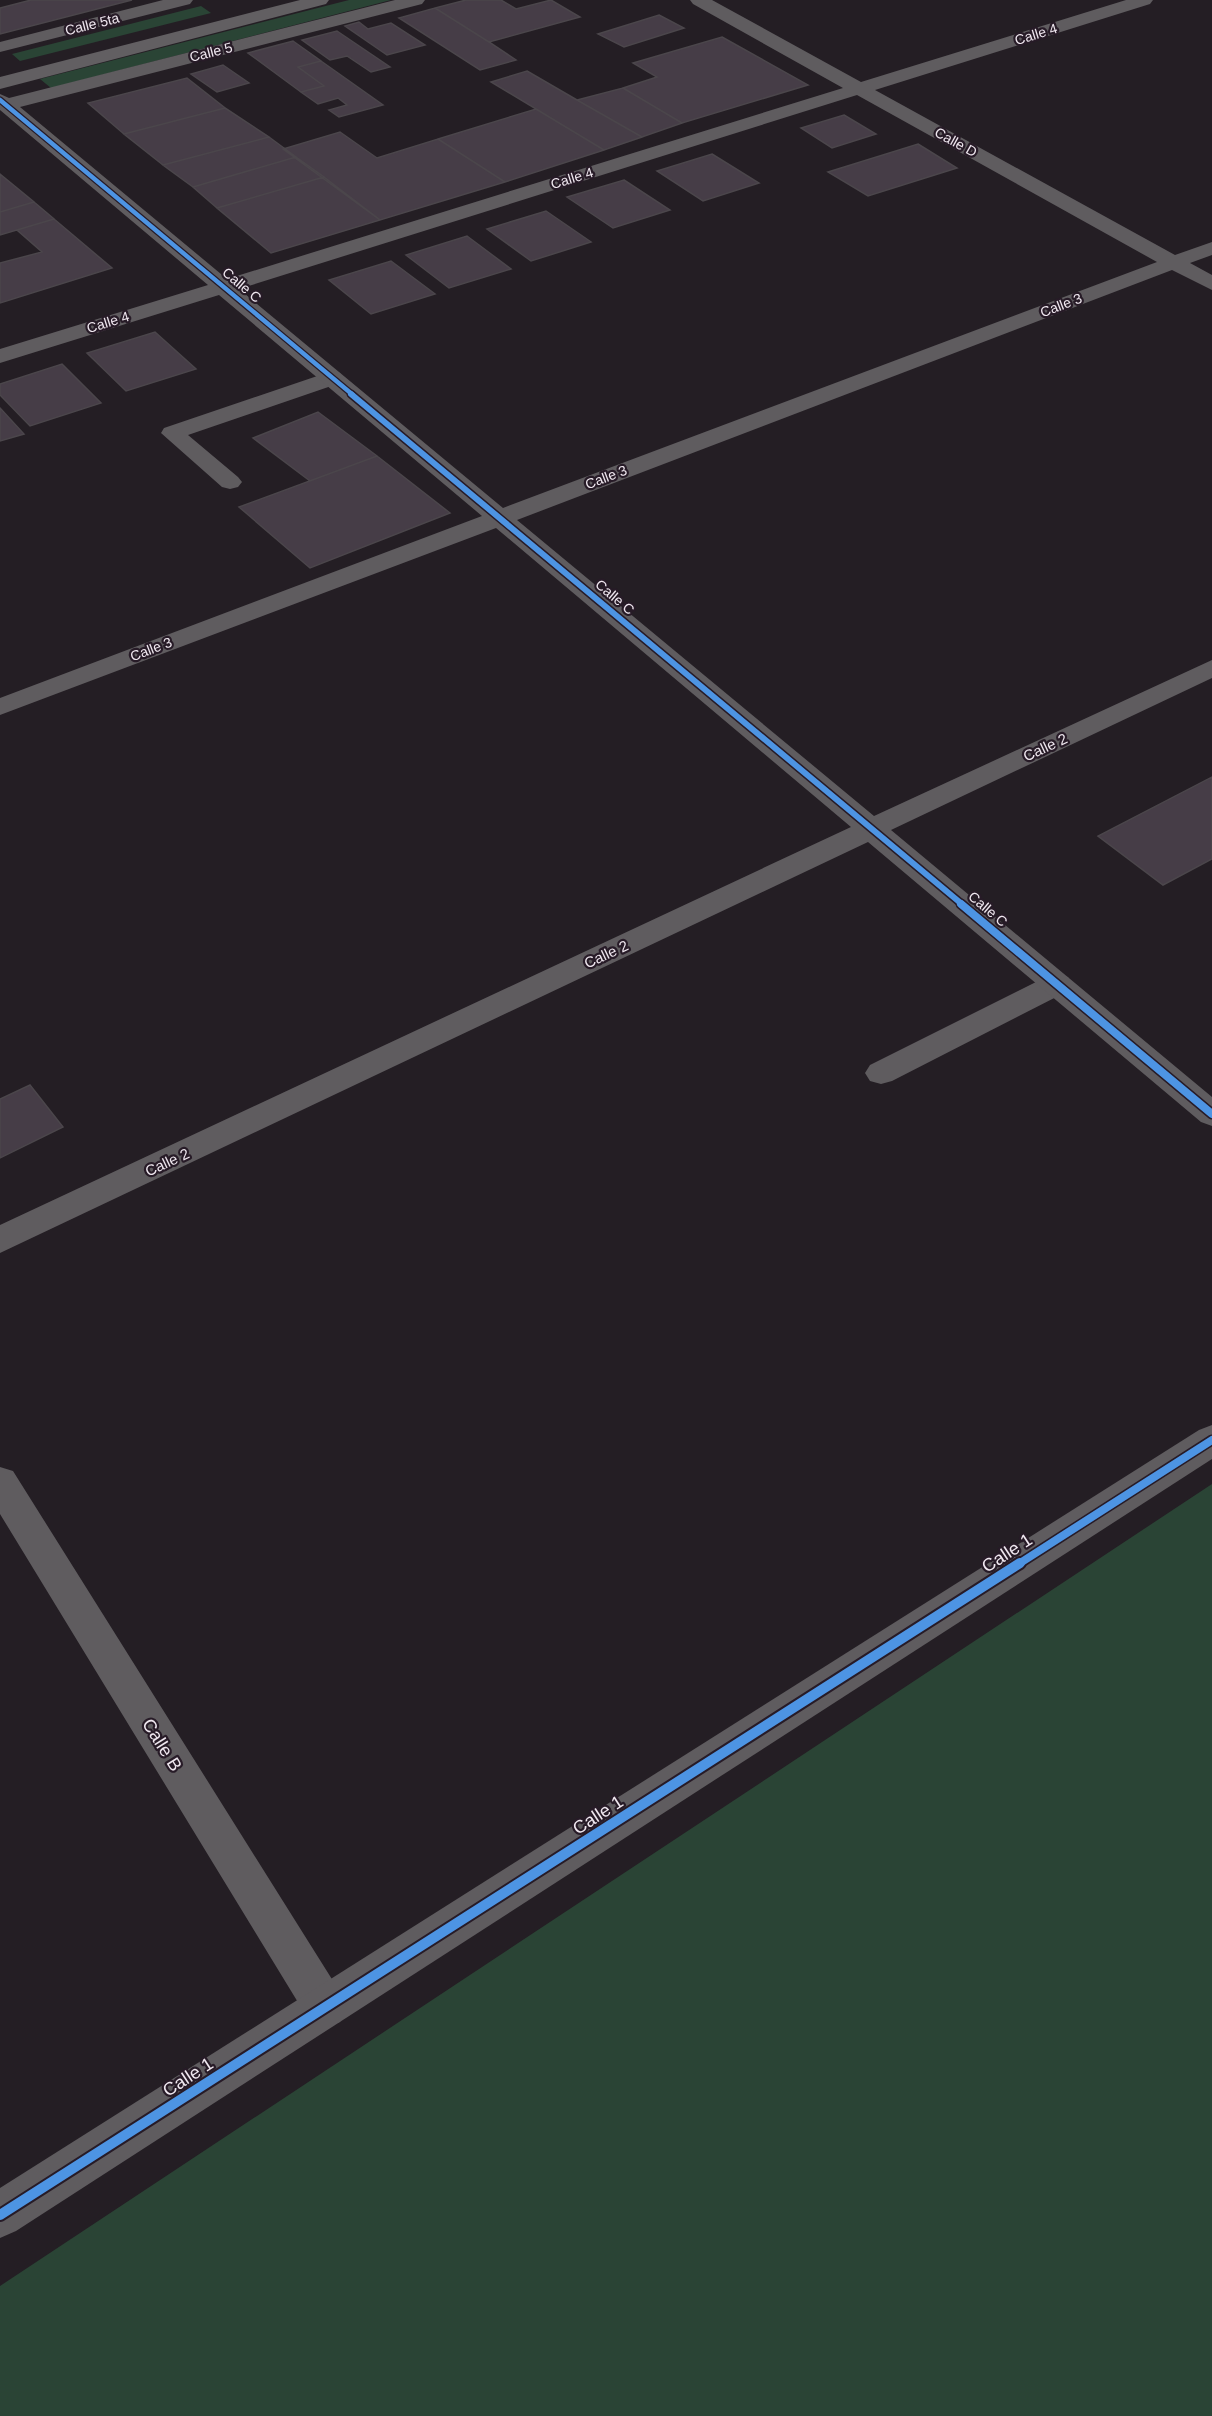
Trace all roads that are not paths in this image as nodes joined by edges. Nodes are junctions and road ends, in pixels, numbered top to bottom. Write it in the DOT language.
graph roads {
  1 [pos="184,0"];
  2 [pos="320,0"];
  3 [pos="416,0"];
  4 [pos="699,0"];
  5 [pos="1144,0"];
  6 [pos="0,47"];
  7 [pos="860,88"];
  8 [pos="2,96"];
  9 [pos="1212,248"];
  10 [pos="1173,263"];
  11 [pos="1212,284"];
  12 [pos="223,287"];
  13 [pos="0,356"];
  14 [pos="332,378"];
  15 [pos="230,482"];
  16 [pos="499,518"];
  17 [pos="1212,668"];
  18 [pos="0,706"];
  19 [pos="872,829"];
  20 [pos="1057,984"];
  21 [pos="881,1073"];
  22 [pos="1212,1114"];
  23 [pos="0,1240"];
  24 [pos="1212,1440"];
  25 [pos="0,1482"];
  26 [pos="324,2007"];
  27 [pos="0,2215"];
  1 -- 6 [label="street, Calle 5ta"];
  2 -- 8 [label="main road, Calle 5"];
  3 -- 8 [label="street, Calle 5"];
  4 -- 7 [label="street, Calle D"];
  5 -- 7 [label="street, Calle 4"];
  7 -- 10 [label="street, Calle D"];
  7 -- 12 [label="street, Calle 4"];
  8 -- 12 [label="street, Calle C"];
  9 -- 10 [label="street, Calle 3"];
  10 -- 11 [label="street, Calle D"];
  10 -- 16 [label="street, Calle 3"];
  12 -- 13 [label="street, Calle 4"];
  12 -- 14 [label="street, Calle C"];
  14 -- 15 [label="street"];
  14 -- 16 [label="street, Calle C"];
  16 -- 18 [label="street, Calle 3"];
  16 -- 19 [label="street, Calle C"];
  17 -- 19 [label="street, Calle 2"];
  19 -- 20 [label="street, Calle C"];
  19 -- 23 [label="street, Calle 2"];
  20 -- 21 [label="street"];
  20 -- 22 [label="street, Calle C"];
  24 -- 26 [label="street, Calle 1"];
  25 -- 26 [label="street, Calle B"];
  26 -- 27 [label="street, Calle 1"];
}
